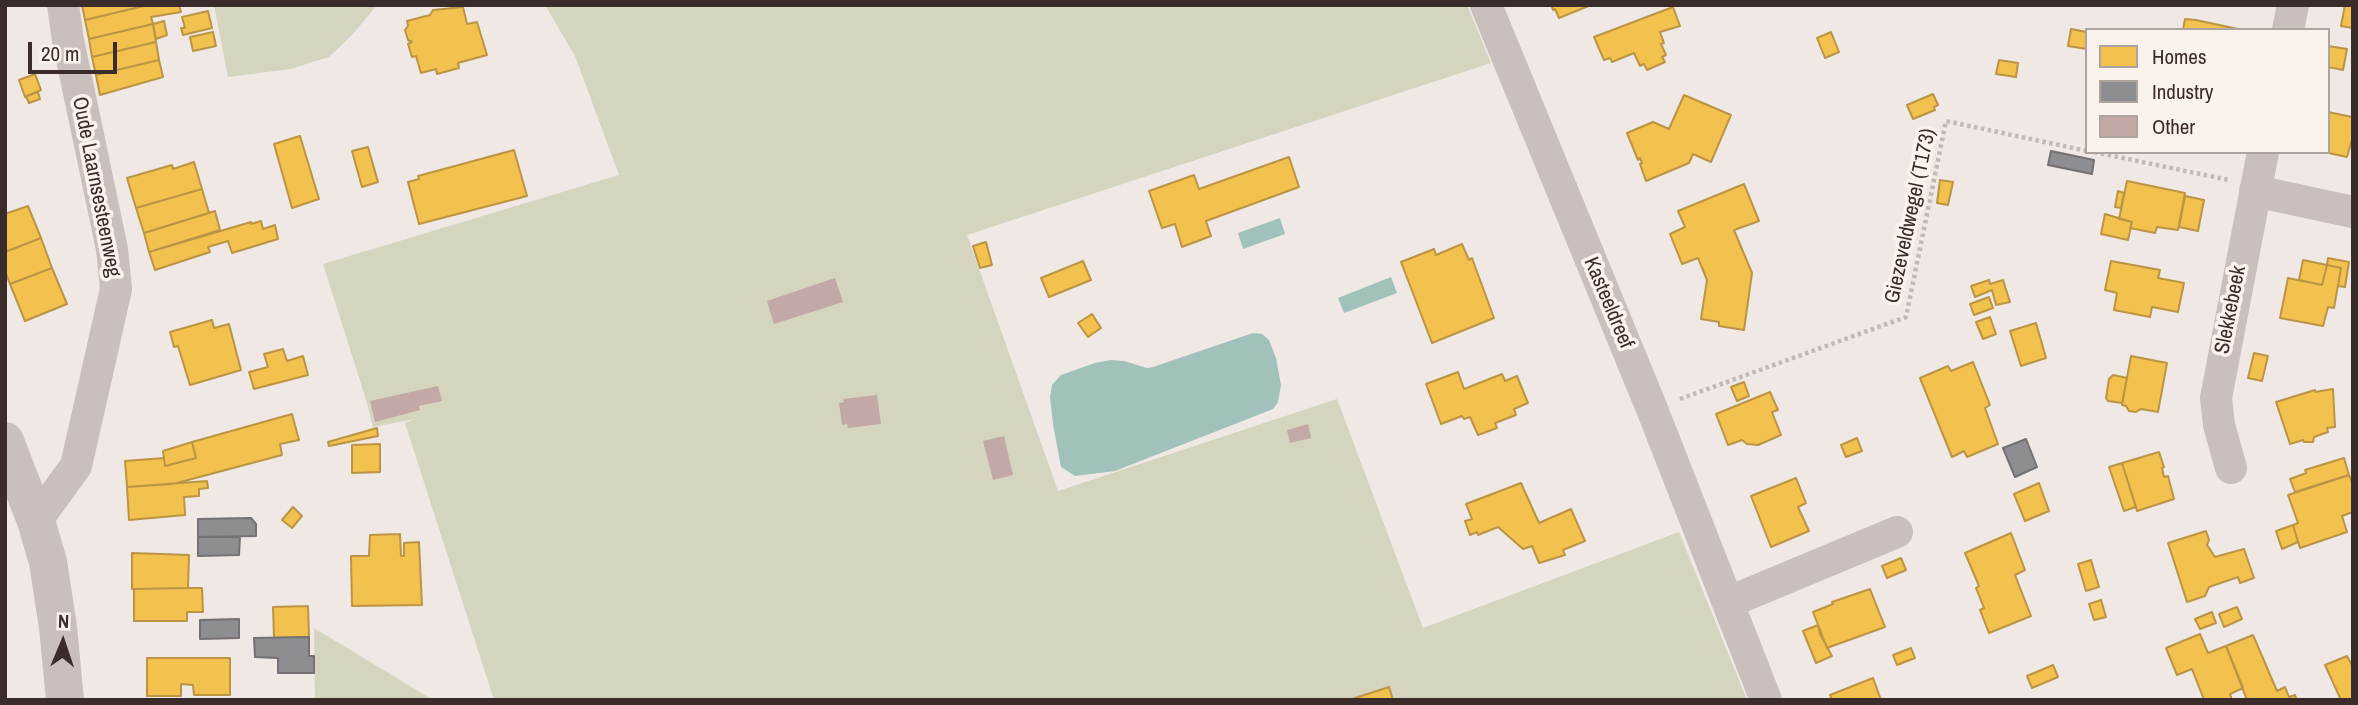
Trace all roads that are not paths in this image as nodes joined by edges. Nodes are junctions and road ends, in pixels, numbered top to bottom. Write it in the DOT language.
graph roads {
  1 [pos="63,5"];
  2 [pos="1486,5"];
  3 [pos="2293,5"];
  4 [pos="2288,28"];
  5 [pos="2263,154"];
  6 [pos="2255,191"];
  7 [pos="2353,212"];
  8 [pos="5,442"];
  9 [pos="2231,468"];
  10 [pos="36,521"];
  11 [pos="1897,532"];
  12 [pos="1729,601"];
  13 [pos="65,700"];
  14 [pos="1766,700"];
  1 -- 10 [label="street, Oude Laarnsesteenweg"];
  2 -- 12 [label="street, Kasteeldreef"];
  3 -- 4 [label="street"];
  5 -- 6 [label="street, Slekkebeek"];
  6 -- 7 [label="street"];
  6 -- 9 [label="street, Slekkebeek"];
  8 -- 10 [label="street"];
  10 -- 13 [label="street"];
  11 -- 12 [label="street"];
  12 -- 14 [label="street, Kasteeldreef"];
}
